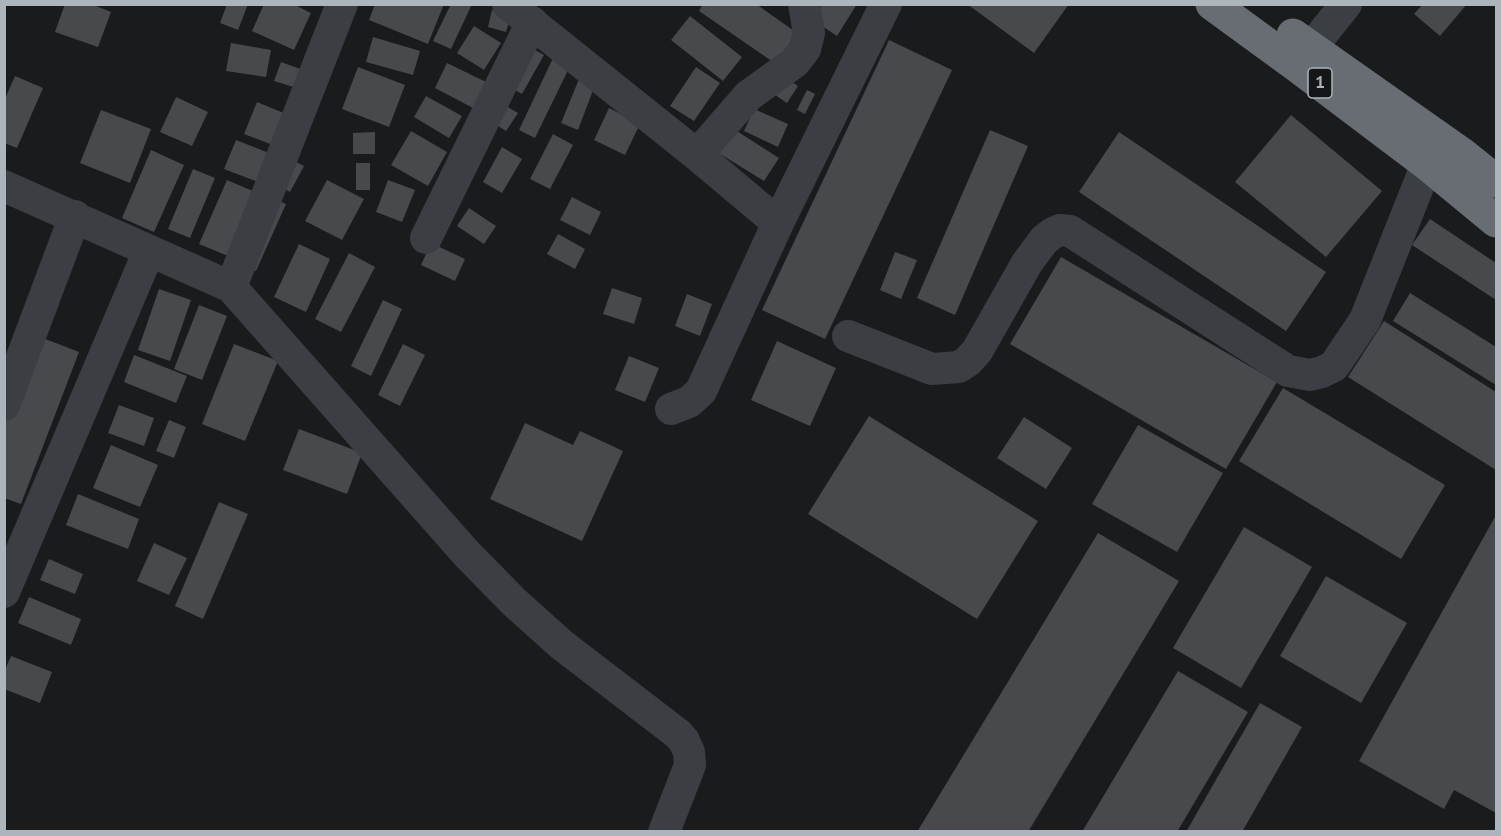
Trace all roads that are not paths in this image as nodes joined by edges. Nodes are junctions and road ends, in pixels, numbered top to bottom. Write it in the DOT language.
graph roads {
  1 [pos="342,4"];
  2 [pos="804,4"];
  3 [pos="886,4"];
  4 [pos="1212,4"];
  5 [pos="1250,4"];
  6 [pos="1346,4"];
  7 [pos="520,13"];
  8 [pos="1311,48"];
  9 [pos="697,154"];
  10 [pos="1427,164"];
  11 [pos="1497,181"];
  12 [pos="4,186"];
  13 [pos="65,213"];
  14 [pos="1497,221"];
  15 [pos="778,223"];
  16 [pos="426,238"];
  17 [pos="149,251"];
  18 [pos="231,288"];
  19 [pos="848,336"];
  20 [pos="4,342"];
  21 [pos="4,405"];
  22 [pos="671,409"];
  23 [pos="4,592"];
  24 [pos="664,831"];
  1 -- 18 [label="street"];
  2 -- 9 [label="street"];
  3 -- 15 [label="street"];
  4 -- 10 [label="highway, 1"];
  5 -- 8 [label="highway, 1"];
  6 -- 8 [label="street"];
  7 -- 9 [label="street"];
  7 -- 16 [label="street"];
  8 -- 11 [label="highway, 1"];
  9 -- 15 [label="street"];
  10 -- 14 [label="highway, 1"];
  10 -- 19 [label="street"];
  12 -- 13 [label="street"];
  13 -- 17 [label="street"];
  13 -- 20 [label="street"];
  13 -- 21 [label="street"];
  15 -- 22 [label="street"];
  17 -- 18 [label="street"];
  17 -- 23 [label="street"];
  18 -- 24 [label="street"];
}
